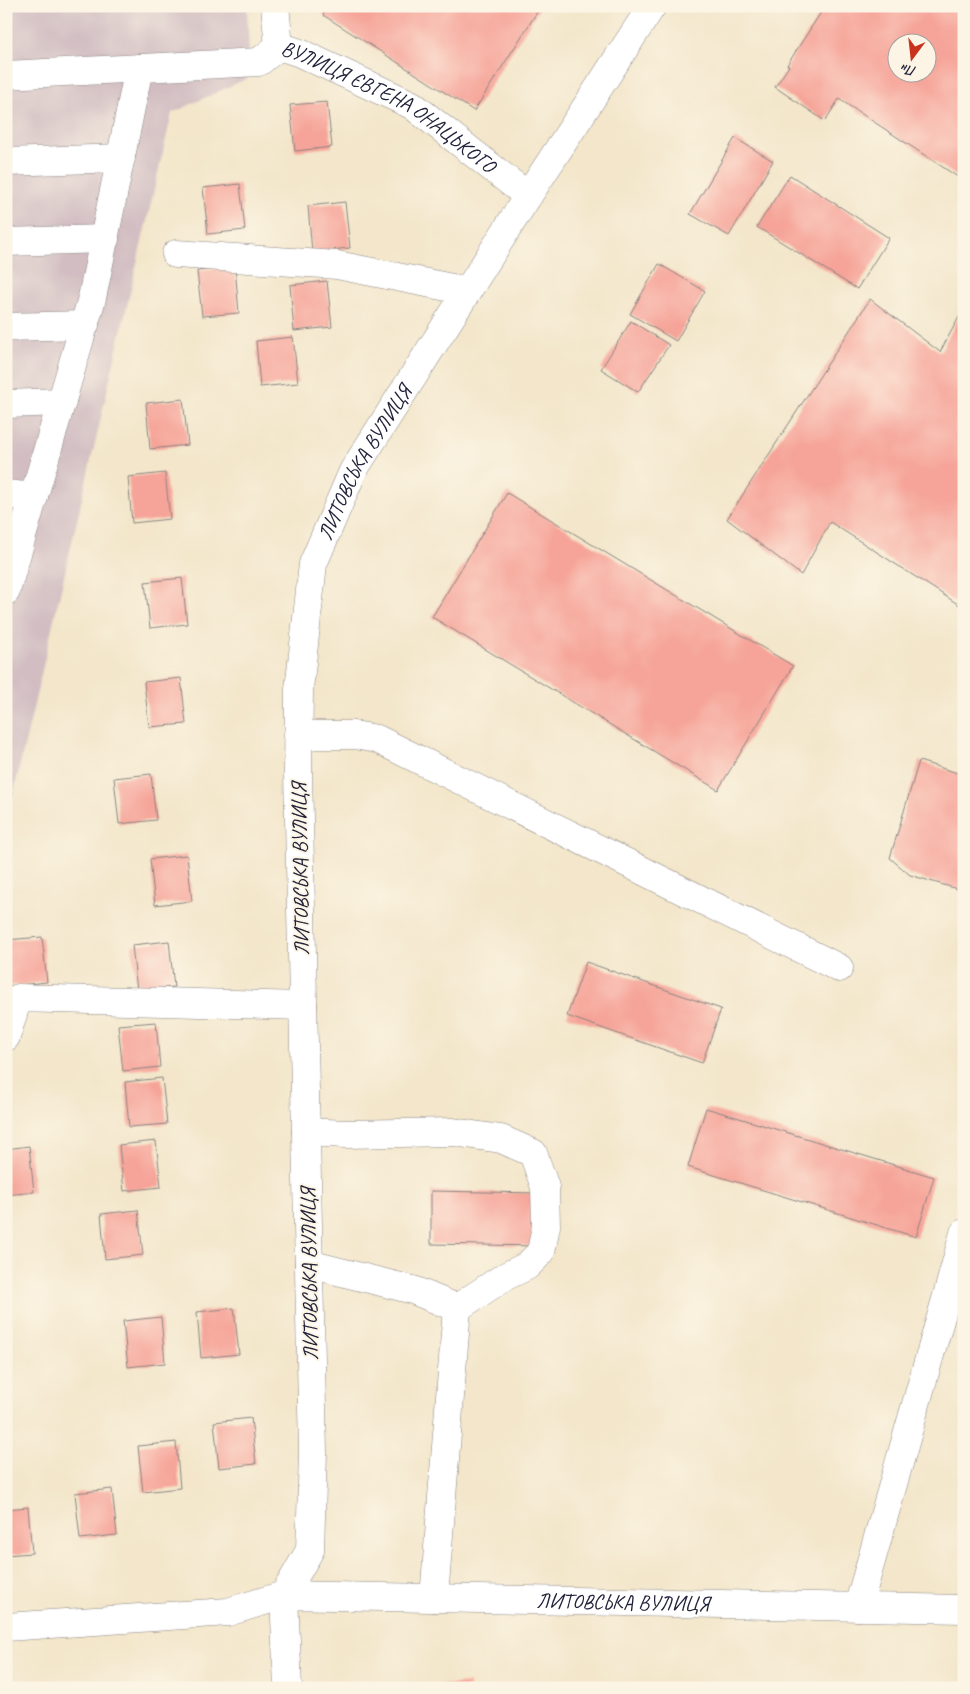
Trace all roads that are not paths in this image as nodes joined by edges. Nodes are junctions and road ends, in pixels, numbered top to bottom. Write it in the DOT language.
graph roads {
  1 [pos="275,6"];
  2 [pos="652,6"];
  3 [pos="279,46"];
  4 [pos="139,68"];
  5 [pos="6,75"];
  6 [pos="121,158"];
  7 [pos="6,162"];
  8 [pos="528,196"];
  9 [pos="104,239"];
  10 [pos="6,242"];
  11 [pos="176,254"];
  12 [pos="467,291"];
  13 [pos="85,325"];
  14 [pos="6,327"];
  15 [pos="62,402"];
  16 [pos="6,404"];
  17 [pos="6,494"];
  18 [pos="34,497"];
  19 [pos="6,590"];
  20 [pos="298,735"];
  21 [pos="839,968"];
  22 [pos="303,1006"];
  23 [pos="6,1037"];
  24 [pos="306,1132"];
  25 [pos="964,1233"];
  26 [pos="308,1264"];
  27 [pos="457,1308"];
  28 [pos="284,1595"];
  29 [pos="434,1598"];
  30 [pos="858,1607"];
  31 [pos="964,1609"];
  32 [pos="6,1626"];
  33 [pos="288,1688"];
  1 -- 3 [label="street, ВУЛИЦЯ ЄВГЕНА ОНАЦЬКОГО"];
  2 -- 8 [label="street, ЛИТОВСЬКА ВУЛИЦЯ"];
  3 -- 4 [label="street"];
  3 -- 8 [label="street, ВУЛИЦЯ ЄВГЕНА ОНАЦЬКОГО"];
  4 -- 5 [label="street"];
  4 -- 6 [label="street"];
  6 -- 7 [label="street"];
  6 -- 9 [label="street"];
  8 -- 12 [label="street, ЛИТОВСЬКА ВУЛИЦЯ"];
  9 -- 10 [label="street"];
  9 -- 13 [label="street"];
  11 -- 12 [label="street"];
  12 -- 20 [label="street, ЛИТОВСЬКА ВУЛИЦЯ"];
  13 -- 14 [label="street"];
  13 -- 15 [label="street"];
  15 -- 16 [label="street"];
  15 -- 18 [label="street"];
  17 -- 18 [label="street"];
  18 -- 19 [label="street"];
  20 -- 21 [label="street"];
  20 -- 22 [label="street, ЛИТОВСЬКА ВУЛИЦЯ"];
  22 -- 23 [label="street"];
  22 -- 24 [label="street, ЛИТОВСЬКА ВУЛИЦЯ"];
  24 -- 26 [label="street, ЛИТОВСЬКА ВУЛИЦЯ"];
  24 -- 27 [label="street"];
  25 -- 30 [label="street"];
  26 -- 27 [label="street"];
  26 -- 28 [label="street, ЛИТОВСЬКА ВУЛИЦЯ"];
  27 -- 29 [label="street"];
  28 -- 29 [label="street, ЛИТОВСЬКА ВУЛИЦЯ"];
  28 -- 32 [label="street, ЛИТОВСЬКА ВУЛИЦЯ"];
  28 -- 33 [label="street"];
  29 -- 30 [label="street, ЛИТОВСЬКА ВУЛИЦЯ"];
  30 -- 31 [label="street, ЛИТОВСЬКА ВУЛИЦЯ"];
}
